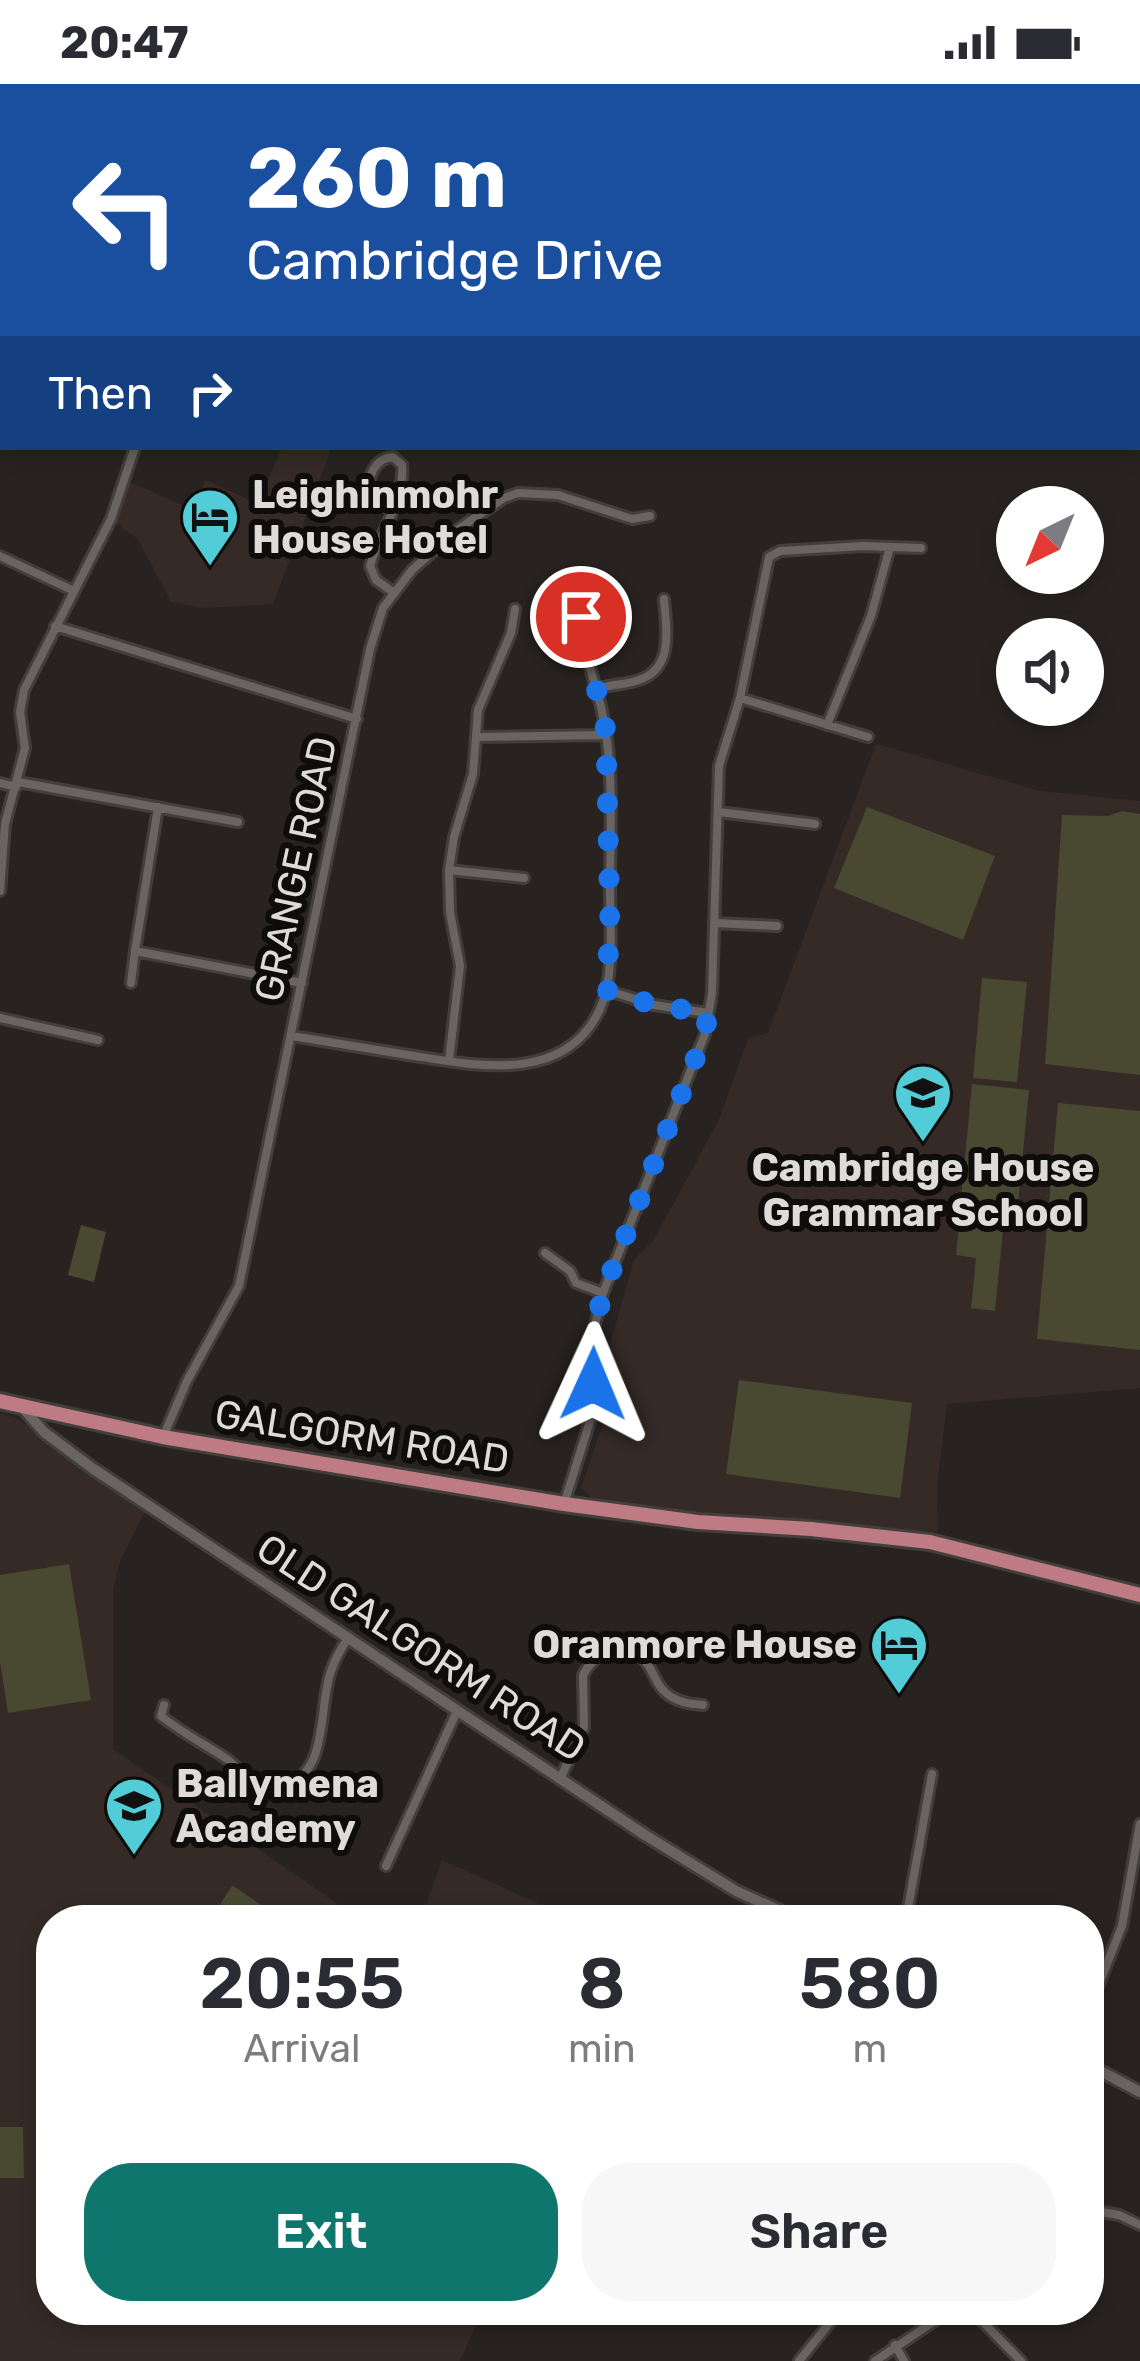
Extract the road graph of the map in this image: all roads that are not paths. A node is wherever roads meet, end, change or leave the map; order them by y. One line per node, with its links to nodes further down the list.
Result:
1 (134, 450): 7 (street)
2 (392, 513): 2 (street); 8 (street)
3 (650, 516): 8 (street, GRANGE ROAD)
4 (890, 547): 5 (street); 14 (street); 16 (street)
5 (920, 548)
6 (0, 556): 7 (street)
7 (74, 591): 12 (street)
8 (393, 592): 15 (street, GRANGE ROAD)
9 (664, 599): 13 (street)
10 (602, 606): 13 (street)
11 (515, 609): 18 (street)
12 (55, 626): 15 (street); 21 (street)
13 (596, 689): 17 (street)
14 (740, 698): 16 (street); 23 (street)
15 (357, 719): 33 (street, GRANGE ROAD)
16 (827, 725): 19 (street)
17 (606, 735): 18 (street); 34 (street)
18 (476, 737): 26 (street)
19 (868, 737)
20 (0, 783): 21 (street)
21 (17, 784): 22 (street); 28 (street)
22 (158, 807): 24 (street); 31 (street)
23 (719, 812): 25 (street); 29 (street)
24 (238, 822)
25 (815, 824)
26 (449, 870): 27 (street); 39 (street)
27 (524, 878)
28 (0, 891)
29 (715, 923): 30 (street); 35 (street)
30 (777, 926)
31 (135, 951): 32 (street); 33 (street)
32 (131, 982)
33 (302, 983): 37 (street, GRANGE ROAD)
34 (606, 990): 35 (street); 39 (street)
35 (708, 1013): 41 (street)
36 (0, 1018): 38 (street)
37 (292, 1036): 39 (street); 44 (street, GRANGE ROAD)
38 (98, 1040)
39 (449, 1061)
40 (545, 1253): 41 (street)
41 (603, 1293): 45 (street)
42 (0, 1401): 43 (main road, GALGORM ROAD)
43 (22, 1407): 44 (main road, GALGORM ROAD); 47 (street, OLD GALGORM ROAD)
44 (163, 1437): 45 (main road, GALGORM ROAD)
45 (564, 1504): 46 (main road, GALGORM ROAD)
46 (1140, 1595)
47 (349, 1637): 48 (street); 50 (street, OLD GALGORM ROAD)
48 (164, 1705)
49 (703, 1705): 52 (street)
50 (457, 1711): 52 (street, OLD GALGORM ROAD); 54 (street)
51 (932, 1774): 56 (street)
52 (561, 1777): 55 (street, OLD GALGORM ROAD)
53 (1140, 1824): 57 (street)
54 (386, 1866)
55 (767, 1905)
56 (909, 1905)
57 (1104, 1971)
58 (1104, 2074): 59 (street)
59 (1140, 2092)
60 (1104, 2212): 61 (street)
61 (1140, 2225)
62 (828, 2325): 66 (street)
63 (927, 2325): 65 (street)
64 (986, 2325): 69 (street)
65 (895, 2345): 67 (street); 68 (street)
66 (799, 2361)
67 (875, 2361)
68 (904, 2361)
69 (1021, 2361)

